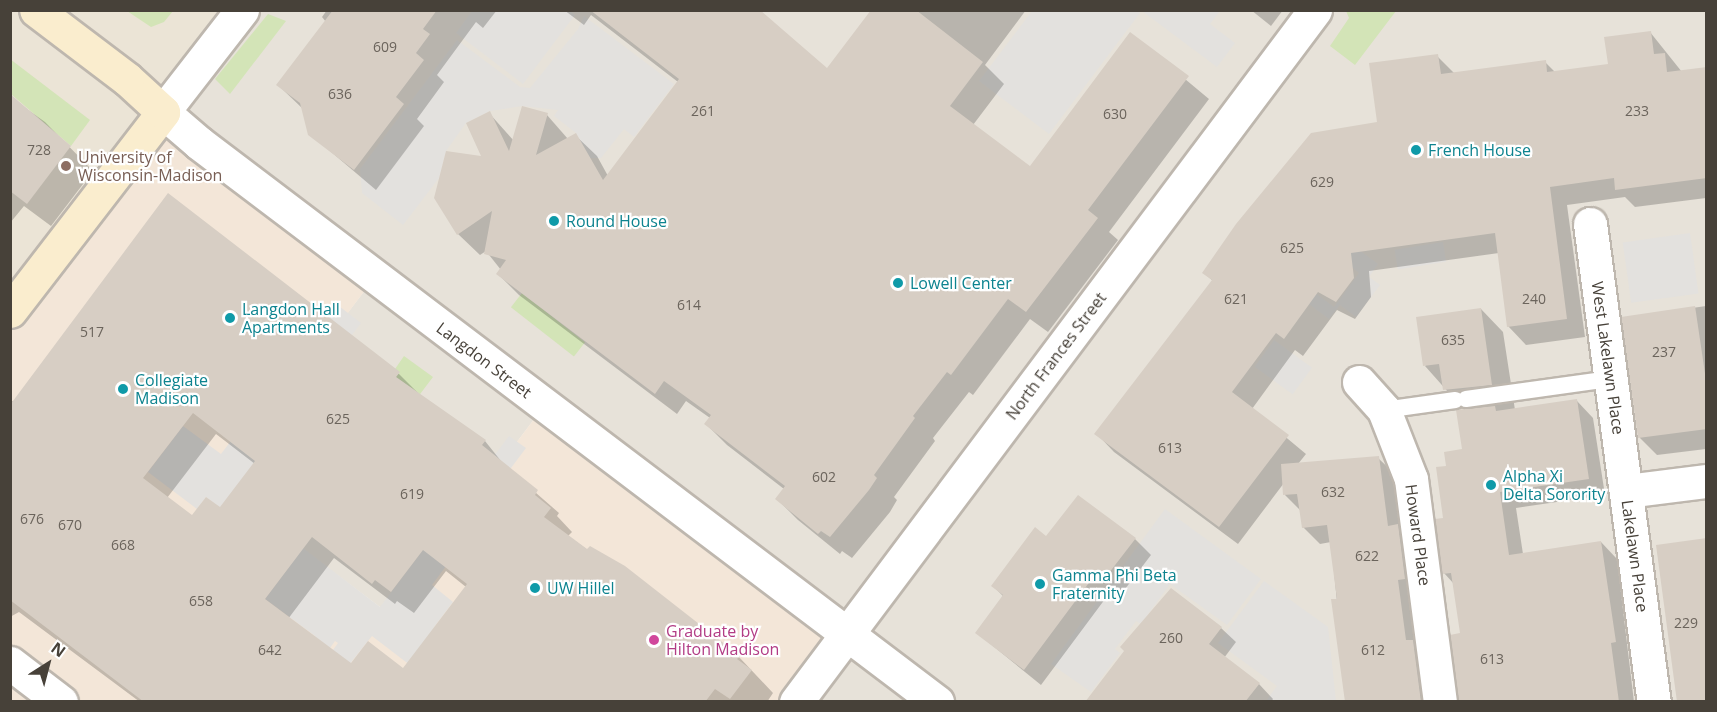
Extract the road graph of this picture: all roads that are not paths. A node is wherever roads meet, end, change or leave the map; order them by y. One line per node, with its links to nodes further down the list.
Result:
1 (36, 10): 4 (street, Langdon Street)
2 (242, 10): 4 (street)
3 (1315, 10): 12 (street, North Frances Street)
4 (163, 111): 6 (street); 12 (street, Langdon Street)
5 (1590, 224): 7 (street, West Lakelawn Place)
6 (10, 311)
7 (1611, 379): 9 (lane); 11 (street, West Lakelawn Place)
8 (1359, 382): 9 (street, Howard Place)
9 (1384, 410): 17 (street, Howard Place)
10 (1707, 481): 11 (street, Lakelawn Place)
11 (1626, 491): 18 (street, Lakelawn Place)
12 (848, 633): 15 (street, North Frances Street); 16 (street, Langdon Street)
13 (10, 663): 14 (street)
14 (61, 702)
15 (796, 702)
16 (937, 702)
17 (1440, 702)
18 (1654, 702)

